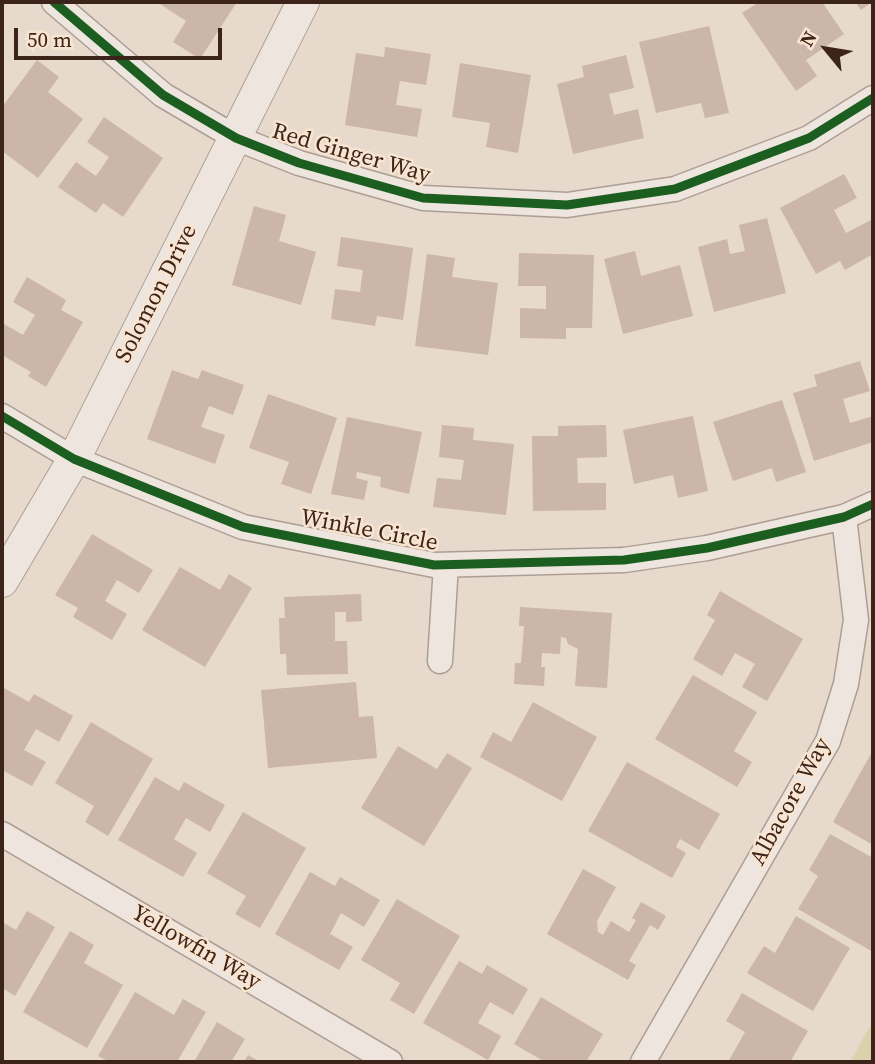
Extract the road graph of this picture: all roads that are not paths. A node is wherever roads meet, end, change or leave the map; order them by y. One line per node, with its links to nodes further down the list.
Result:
1 (54, 2): 4 (street, Red Ginger Way)
2 (303, 2): 4 (street, Solomon Drive)
3 (873, 98): 4 (street, Red Ginger Way)
4 (236, 138): 6 (street, Solomon Drive)
5 (2, 416): 6 (street, Winkle Circle)
6 (74, 460): 9 (street, Winkle Circle); 10 (street, Solomon Drive)
7 (873, 504): 8 (street, Winkle Circle)
8 (844, 517): 9 (street, Winkle Circle); 14 (street, Albacore Way)
9 (446, 565): 11 (street)
10 (2, 581)
11 (440, 661)
12 (2, 834): 13 (street, Yellowfin Way)
13 (390, 1062)
14 (643, 1062)

